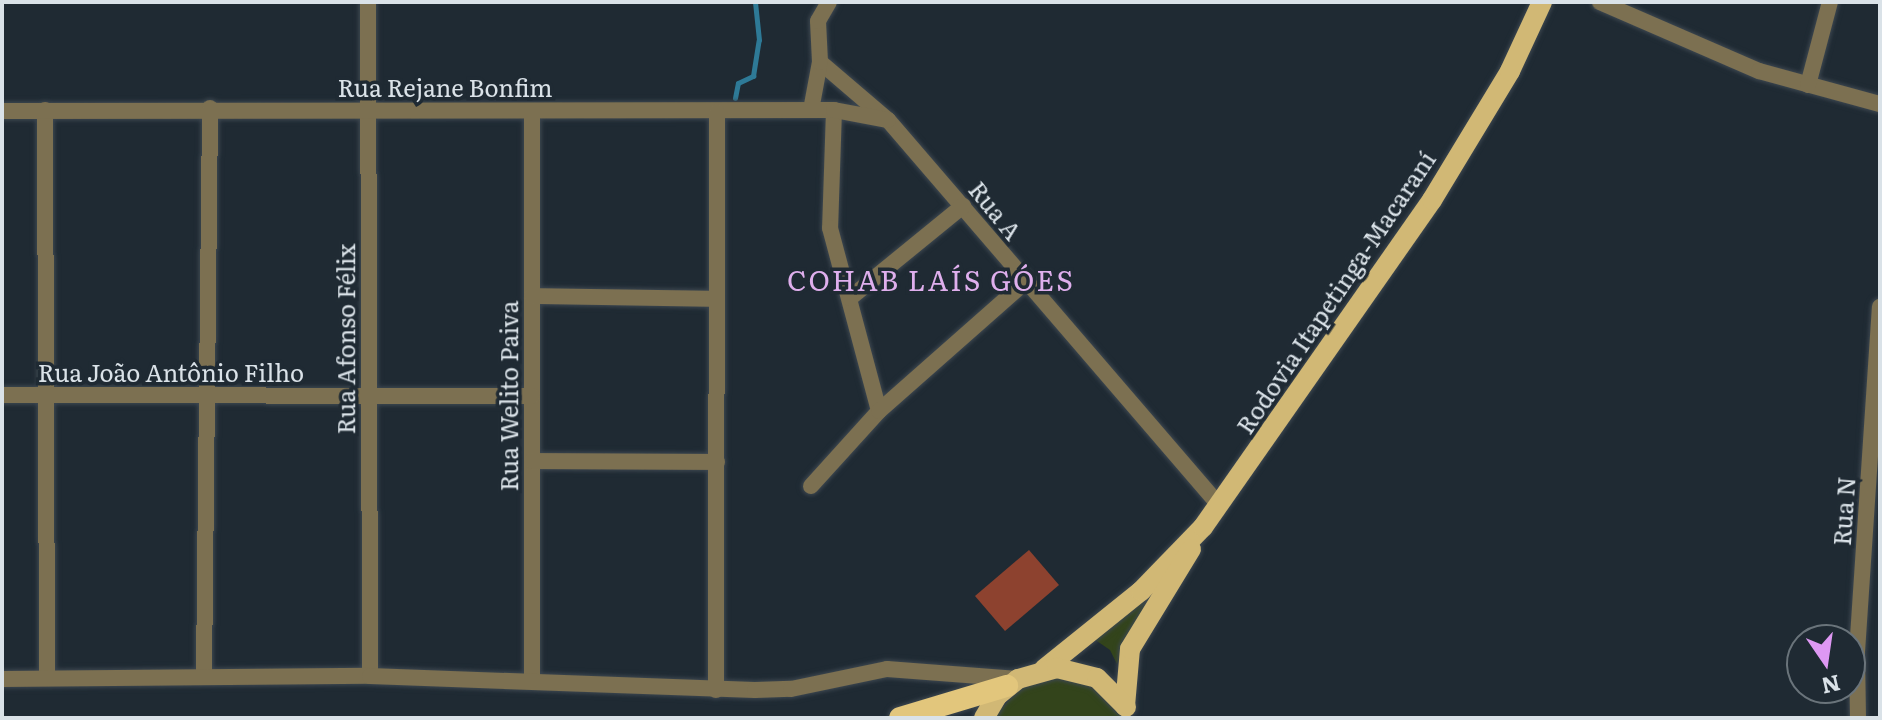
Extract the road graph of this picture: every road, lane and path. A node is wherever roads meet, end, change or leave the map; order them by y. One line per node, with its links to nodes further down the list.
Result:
1 (368, 2): 15 (street, Rua Afonso Félix)
2 (829, 2): 6 (street)
3 (1542, 2): 33 (main road, Rodovia Itapetinga-Macaraní)
4 (1600, 2): 7 (street)
5 (1830, 2): 7 (street)
6 (820, 62): 11 (street); 17 (street, Rua A)
7 (1808, 85): 8 (street)
8 (1880, 104)
9 (210, 108): 10 (street, Rua Rejane Bonfim); 15 (street, Rua Rejane Bonfim); 26 (street)
10 (45, 110): 13 (street, Rua Rejane Bonfim); 25 (street)
11 (811, 110): 12 (street, Rua Rejane Bonfim); 16 (street, Rua Rejane Bonfim)
12 (834, 110): 17 (street, Rua Rejane Bonfim); 21 (street)
13 (2, 111)
14 (532, 111): 15 (street, Rua Rejane Bonfim); 16 (street, Rua Rejane Bonfim); 20 (street, Rua Welito Paiva)
15 (368, 112): 27 (street, Rua Afonso Félix)
16 (717, 112): 22 (street)
17 (888, 120): 18 (street, Rua A)
18 (963, 206): 19 (street, Rua A); 21 (street)
19 (1024, 283): 29 (street); 33 (street, Rua A)
20 (532, 296): 22 (street); 28 (street, Rua Welito Paiva)
21 (850, 298): 29 (street)
22 (717, 299): 31 (street)
23 (1880, 307): 46 (street, Rua N)
24 (2, 395): 25 (street, Rua João Antônio Filho)
25 (46, 395): 26 (street, Rua João Antônio Filho); 37 (street)
26 (207, 396): 27 (street, Rua João Antônio Filho); 36 (street)
27 (369, 396): 28 (street, Rua João Antônio Filho); 38 (street, Rua Afonso Félix)
28 (532, 396): 30 (street, Rua Welito Paiva)
29 (879, 411): 32 (street)
30 (532, 461): 31 (street); 40 (street, Rua Welito Paiva)
31 (717, 462): 42 (street)
32 (811, 486)
33 (1219, 505): 34 (main road, Rodovia Itapetinga-Macaraní)
34 (1203, 527): 35 (main road, Rodovia Itapetinga-Macaraní); 43 (main road)
35 (1044, 669): 41 (main road); 43 (main road)
36 (204, 674): 37 (street); 38 (street)
37 (47, 676): 39 (street)
38 (370, 676): 40 (street)
39 (2, 679)
40 (532, 681): 42 (street)
41 (1012, 682): 42 (street); 44 (highway); 45 (main road)
42 (716, 690)
43 (1128, 712)
44 (900, 718)
45 (984, 718)
46 (1858, 718)

